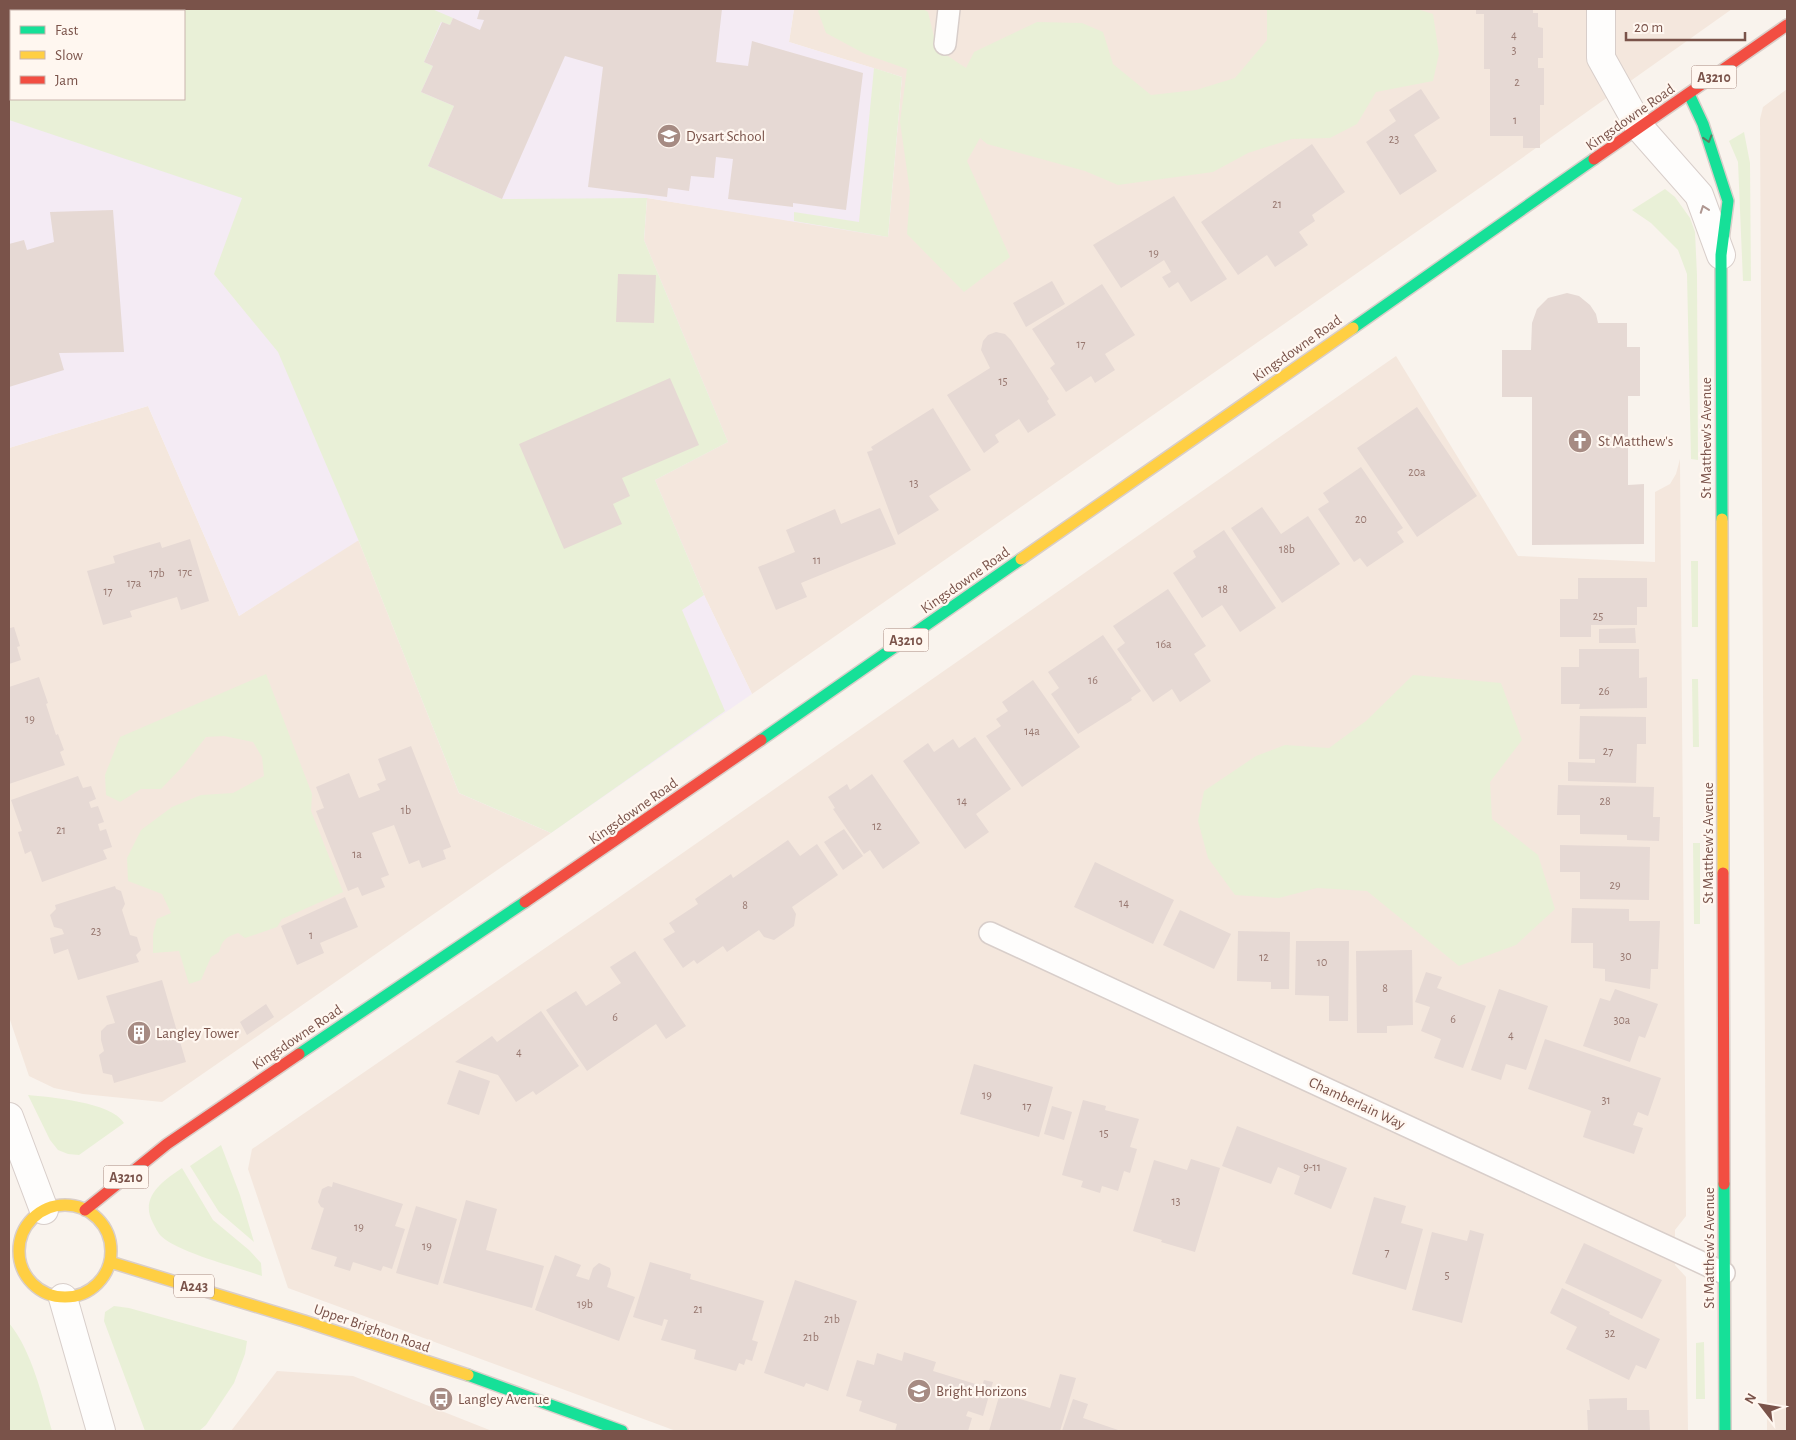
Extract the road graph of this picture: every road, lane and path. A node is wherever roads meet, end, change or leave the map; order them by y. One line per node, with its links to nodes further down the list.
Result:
1 (949, 9): 4 (lane)
2 (1601, 9): 6 (street)
3 (1787, 25): 5 (main road, Kingsdowne Road / A3210)
4 (945, 44)
5 (1689, 94): 6 (main road, Kingsdowne Road / A3210); 7 (main road, St Matthew's Avenue, one-way to 7)
6 (1640, 128): 7 (street, one-way to 6); 11 (main road, Kingsdowne Road / A3210)
7 (1721, 255): 14 (main road, St Matthew's Avenue)
8 (990, 932): 14 (lane, Chamberlain Way)
9 (9, 1117): 10 (street)
10 (44, 1210): 11 (main road); 12 (main road)
11 (86, 1210): 13 (main road)
12 (13, 1257): 15 (main road)
13 (110, 1262): 15 (main road); 17 (main road, Upper Brighton Road / A243)
14 (1724, 1273): 18 (main road, St Matthew's Avenue)
15 (63, 1298): 16 (street)
16 (101, 1431)
17 (622, 1431)
18 (1725, 1431)

